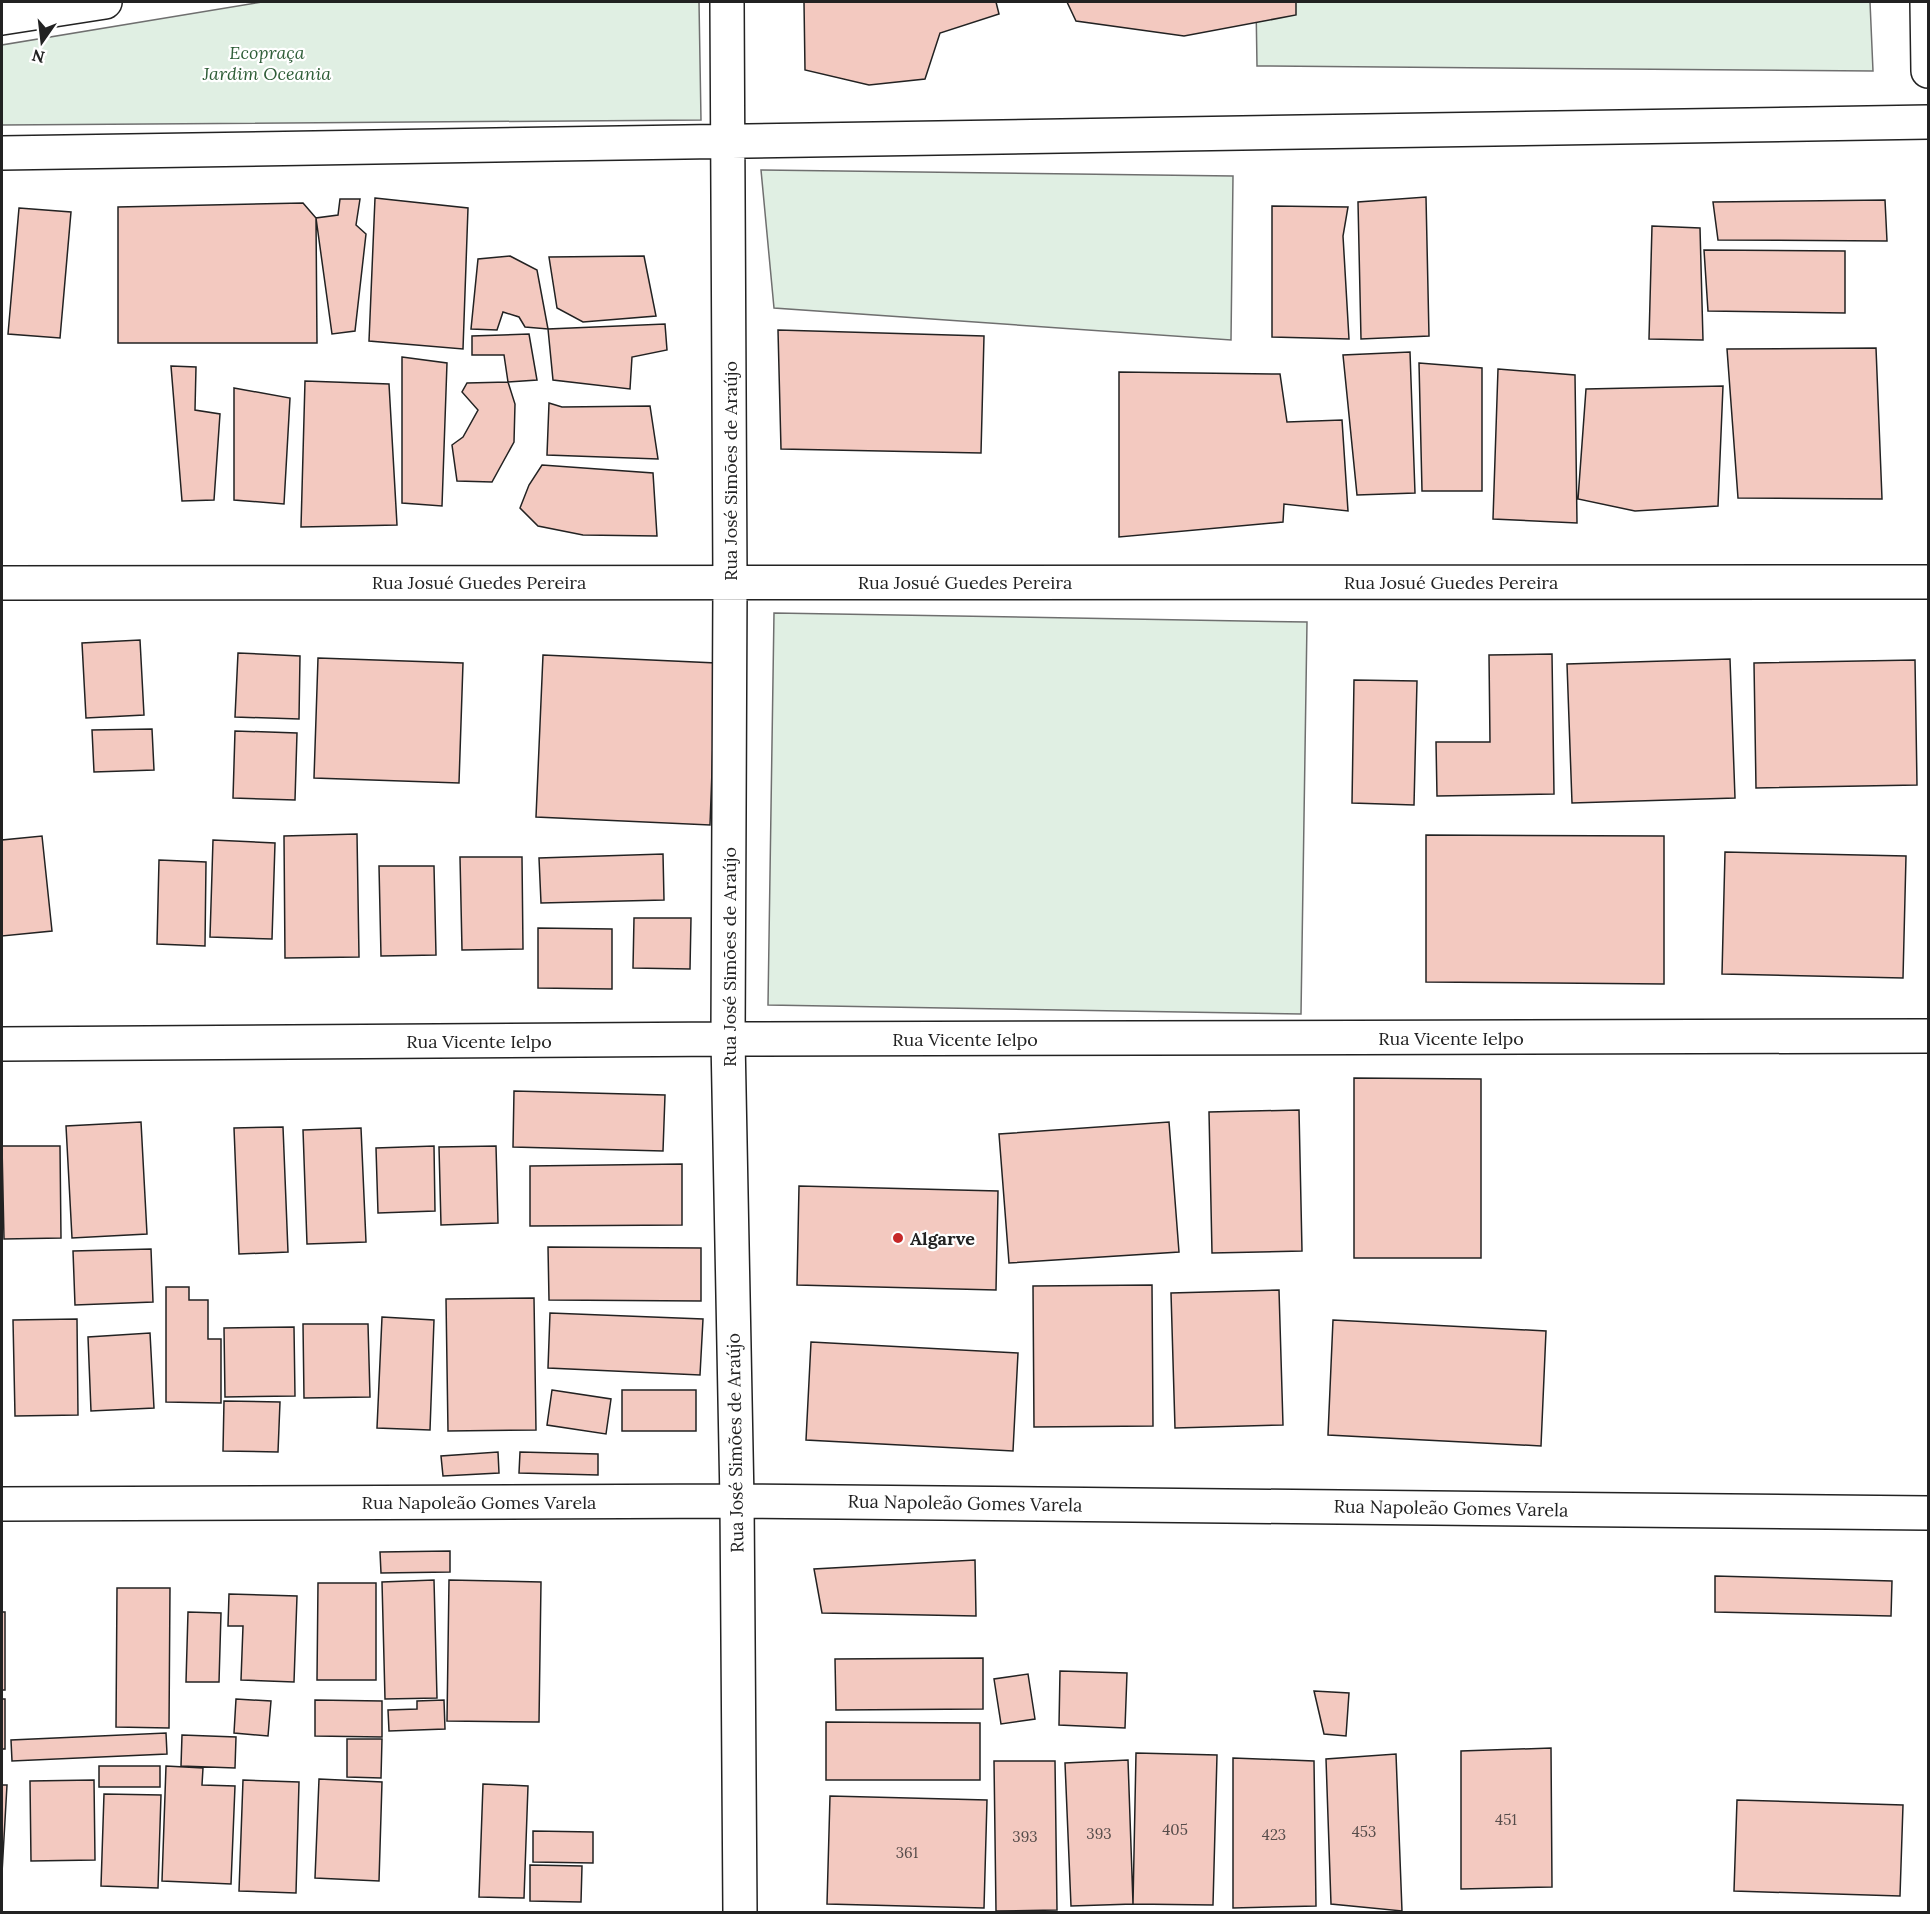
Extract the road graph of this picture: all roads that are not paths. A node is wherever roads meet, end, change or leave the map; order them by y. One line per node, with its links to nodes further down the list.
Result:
1 (97, 2): 4 (street)
2 (728, 2): 7 (street, Rua José Simões de Araújo)
3 (1927, 2): 5 (street)
4 (2, 18)
5 (1929, 71)
6 (1929, 122): 7 (street)
7 (729, 142): 8 (street); 9 (street, Rua José Simões de Araújo)
8 (2, 153)
9 (730, 582): 10 (street, Rua Josué Guedes Pereira); 11 (street, Rua Josué Guedes Pereira); 13 (street, Rua José Simões de Araújo)
10 (1929, 582)
11 (2, 583)
12 (1929, 1036): 13 (street, Rua Vicente Ielpo)
13 (728, 1039): 14 (street, Rua Vicente Ielpo); 15 (street, Rua José Simões de Araújo)
14 (2, 1044)
15 (737, 1501): 16 (street, Rua Napoleão Gomes Varela); 17 (street, Rua Napoleão Gomes Varela); 18 (street, Rua José Simões de Araújo)
16 (2, 1504)
17 (1929, 1513)
18 (740, 1912)

